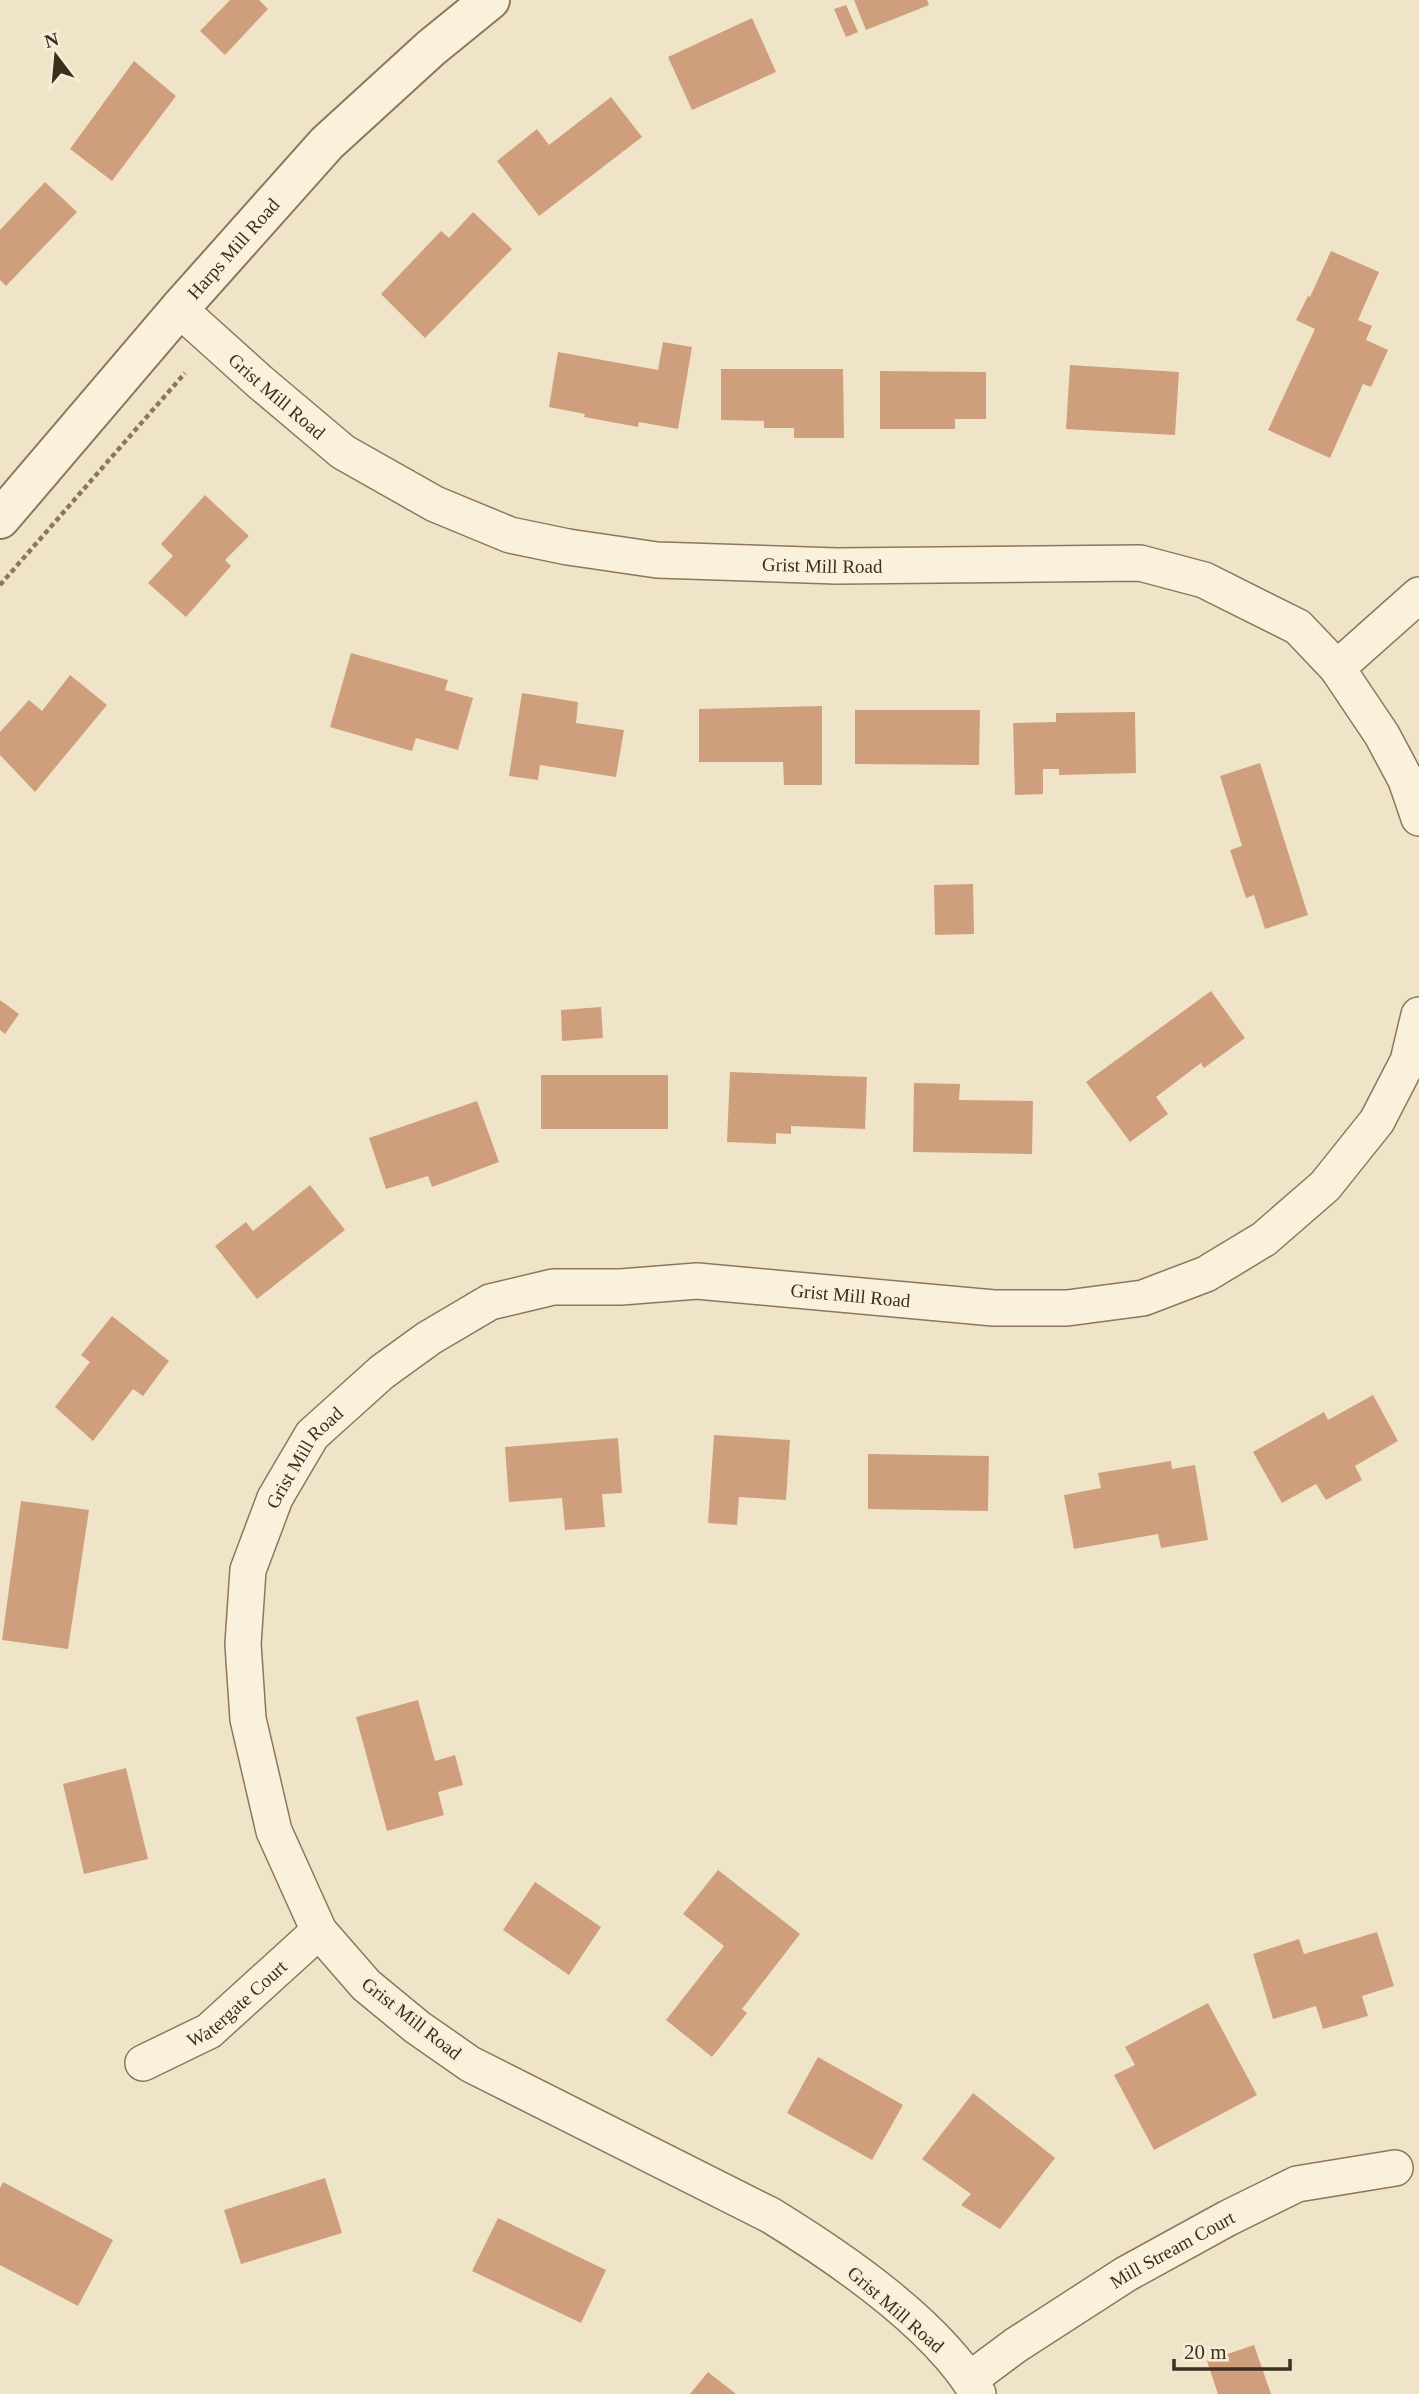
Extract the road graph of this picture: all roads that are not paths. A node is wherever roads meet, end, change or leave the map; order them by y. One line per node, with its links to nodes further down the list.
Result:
1 (490, 0): 2 (street, Harps Mill Road)
2 (179, 309): 3 (street, Harps Mill Road); 5 (street, Grist Mill Road)
3 (0, 519)
4 (1419, 595): 5 (street)
5 (1337, 668): 6 (street, Grist Mill Road)
6 (1419, 818)
7 (1419, 1015): 8 (street, Grist Mill Road)
8 (319, 1931): 9 (street, Watergate Court); 11 (street, Grist Mill Road)
9 (143, 2063)
10 (1395, 2168): 11 (street, Mill Stream Court)
11 (974, 2387)

